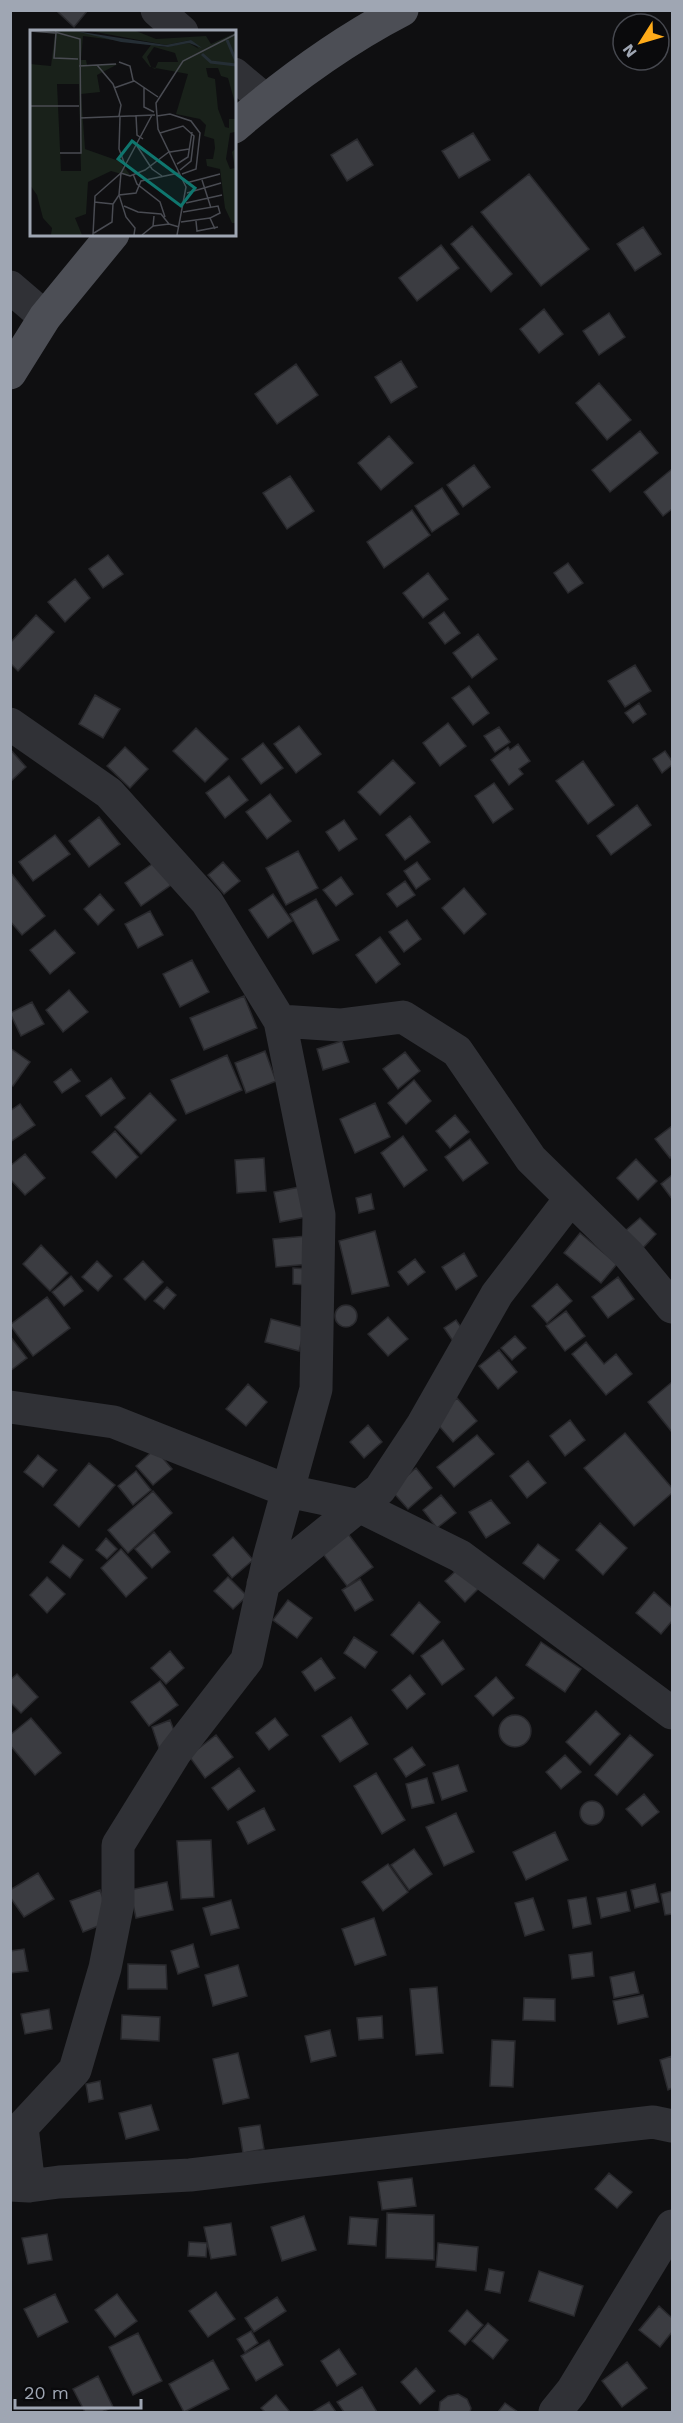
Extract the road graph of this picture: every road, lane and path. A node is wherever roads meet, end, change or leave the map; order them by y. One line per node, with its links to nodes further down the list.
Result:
1 (157, 10): 3 (street)
2 (402, 10): 5 (main road)
3 (180, 30)
4 (236, 76): 5 (street)
5 (265, 100): 6 (main road)
6 (236, 126)
7 (111, 236): 9 (main road)
8 (10, 287): 9 (street)
9 (45, 317): 10 (main road)
10 (10, 373)
11 (10, 724): 12 (street)
12 (280, 1020): 13 (street); 16 (street)
13 (571, 1198): 14 (street); 17 (street)
14 (672, 1307)
15 (10, 1407): 16 (street)
16 (288, 1491): 17 (street); 18 (street)
17 (359, 1506): 18 (street); 19 (street)
18 (263, 1584): 21 (street)
19 (672, 1713)
20 (672, 2126): 21 (street)
21 (20, 2185)
22 (672, 2226): 23 (street)
23 (555, 2412)

